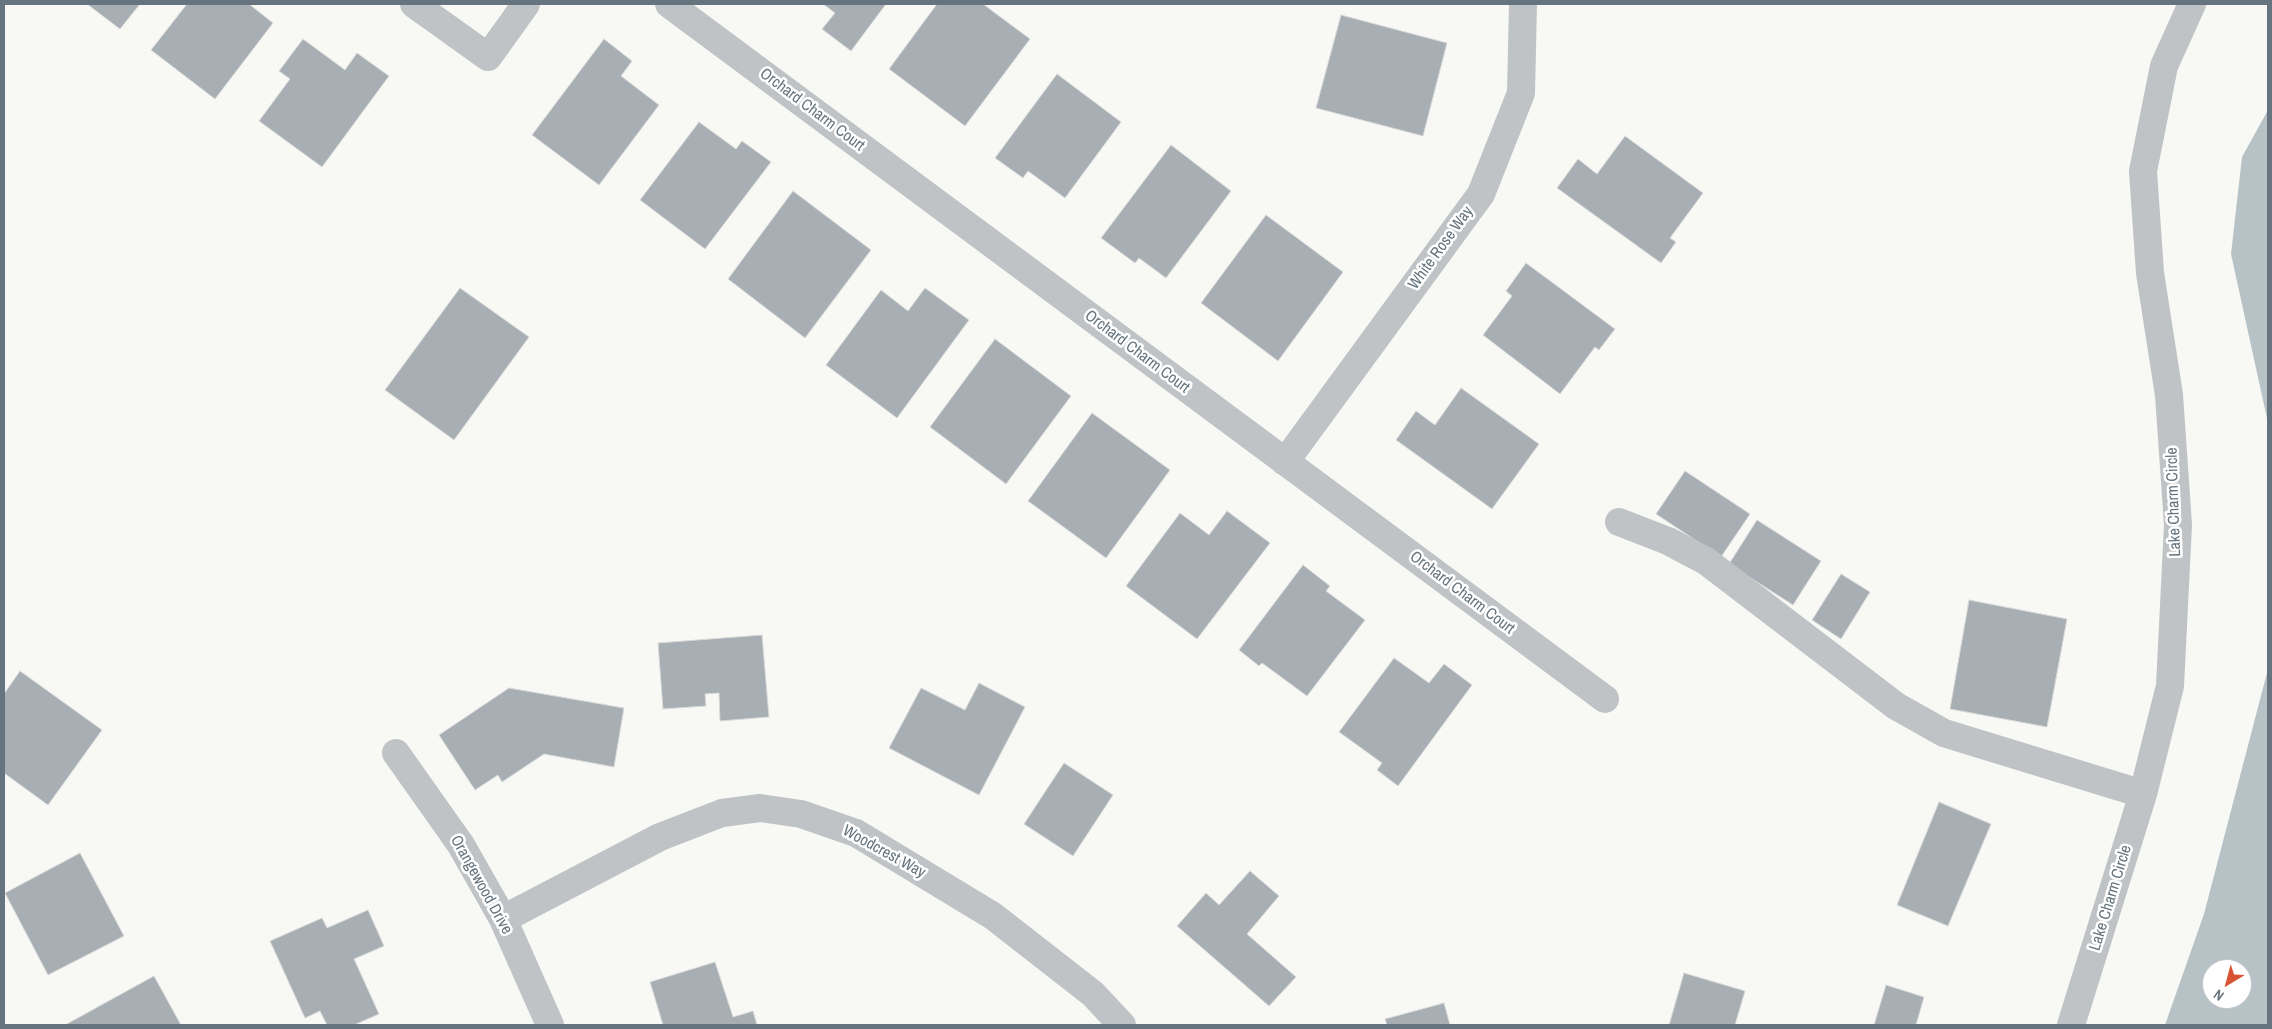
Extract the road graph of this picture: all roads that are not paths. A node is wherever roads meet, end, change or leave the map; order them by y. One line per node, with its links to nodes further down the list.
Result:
1 (414, 4): 2 (street)
2 (526, 4)
3 (670, 4): 6 (street, Orchard Charm Court)
4 (1523, 4): 6 (street, White Rose Way)
5 (2192, 4): 10 (street, Lake Charm Circle)
6 (1285, 462): 8 (street, Orchard Charm Court)
7 (1619, 522): 10 (street)
8 (1605, 699)
9 (396, 753): 11 (street, Orangewood Drive)
10 (2142, 794): 14 (street, Lake Charm Circle)
11 (502, 919): 12 (street, Orangewood Drive); 13 (street, Woodcrest Way)
12 (550, 1025)
13 (1122, 1025)
14 (2070, 1025)

